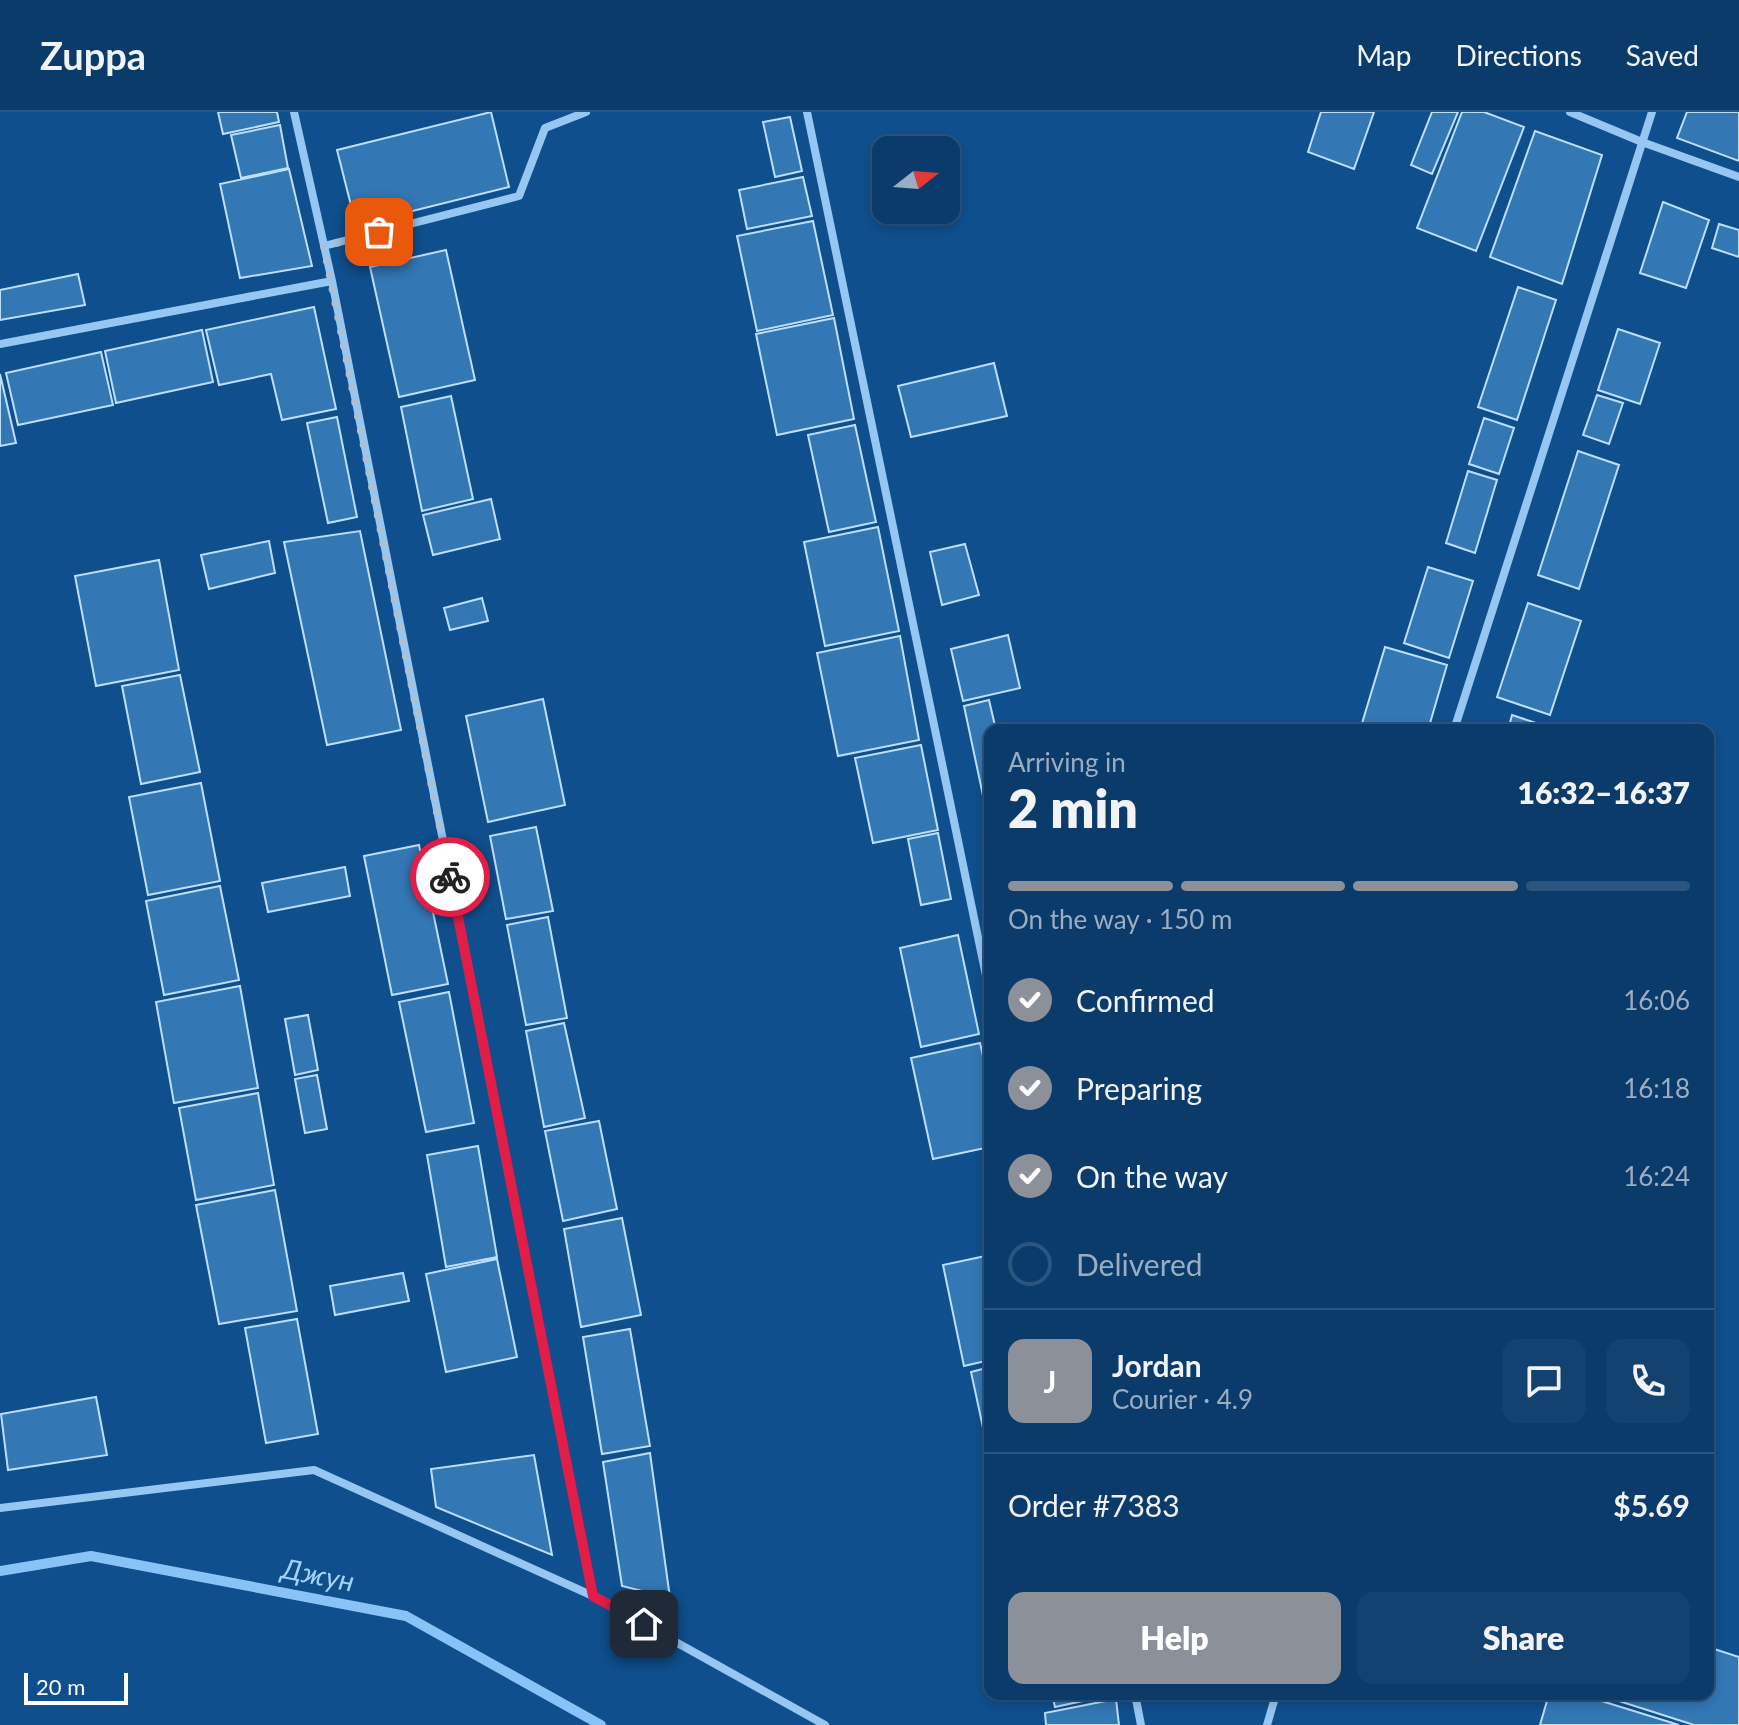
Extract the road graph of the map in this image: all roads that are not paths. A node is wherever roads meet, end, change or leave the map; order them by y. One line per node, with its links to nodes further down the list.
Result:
1 (294, 112): 8 (street)
2 (586, 112): 8 (street)
3 (807, 112): 12 (street)
4 (1570, 112): 6 (street)
5 (1652, 112): 6 (street)
6 (1642, 142): 7 (street); 11 (street)
7 (1739, 177)
8 (324, 246): 9 (street)
9 (332, 281): 10 (street); 14 (street)
10 (0, 344)
11 (1456, 724)
12 (984, 966)
13 (0, 1508): 14 (street)
14 (593, 1596): 17 (street)
15 (1136, 1700): 18 (street)
16 (1274, 1700): 19 (street)
17 (825, 1725)
18 (1141, 1725)
19 (1267, 1725)

